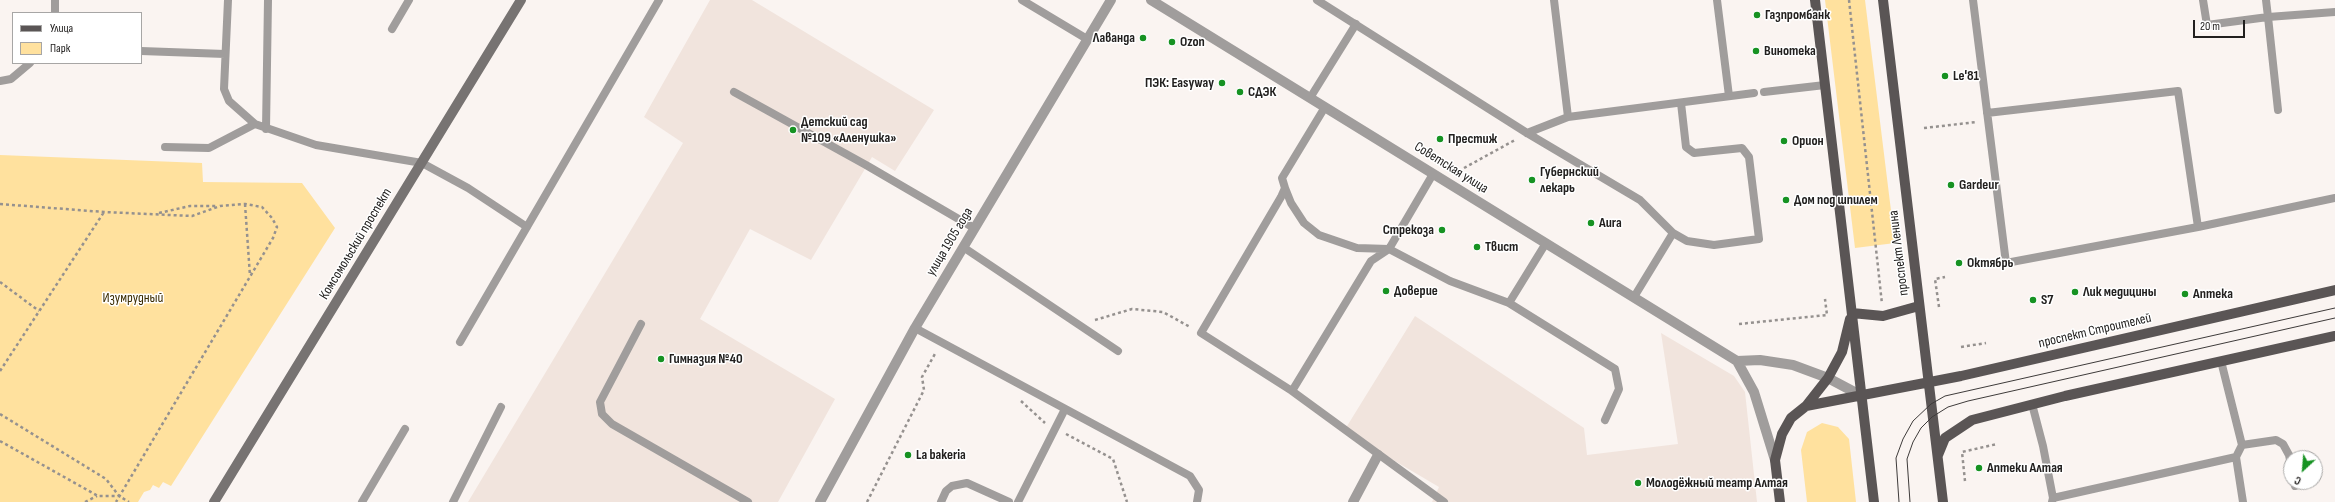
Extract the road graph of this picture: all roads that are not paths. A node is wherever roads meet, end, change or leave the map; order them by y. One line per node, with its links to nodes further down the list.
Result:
1 (55, 0): 18 (lane)
2 (228, 0): 25 (lane)
3 (268, 0): 40 (lane)
4 (409, 0): 22 (lane)
5 (521, 0): 43 (main road, Комсомольский проспект)
6 (659, 0): 47 (lane)
7 (1022, 0): 23 (lane)
8 (1111, 0): 23 (street, улица 1905 года)
9 (1151, 0): 33 (street, Советская улица)
10 (1317, 0): 21 (lane)
11 (1554, 0): 37 (lane)
12 (1717, 0): 32 (lane)
13 (1815, 0): 28 (main road)
14 (1883, 0): 57 (main road, проспект Ленина)
15 (1973, 0): 38 (lane)
16 (2203, 0): 20 (lane)
17 (2266, 0): 20 (lane)
18 (54, 12)
19 (2335, 12): 20 (lane)
20 (2268, 17): 36 (lane)
21 (1356, 24): 33 (lane); 41 (lane)
22 (392, 29)
23 (1087, 39): 49 (street, улица 1905 года)
24 (142, 51): 25 (lane)
25 (225, 54): 39 (lane)
26 (29, 64): 27 (lane)
27 (0, 81)
28 (1825, 85): 30 (lane); 58 (main road)
29 (734, 92): 49 (lane)
30 (1764, 92)
31 (1754, 93): 32 (lane)
32 (1729, 96): 34 (lane)
33 (1310, 98): 35 (street, Советская улица)
34 (1681, 103): 37 (lane); 50 (lane)
35 (1325, 107): 44 (street, Советская улица); 45 (lane)
36 (2278, 110)
37 (1568, 117): 41 (lane)
38 (1987, 117): 48 (lane); 48 (lane)
39 (255, 124): 40 (lane); 42 (lane)
40 (266, 129): 43 (lane)
41 (1527, 133): 50 (lane)
42 (166, 147)
43 (422, 163): 47 (lane); 83 (main road, Комсомольский проспект)
44 (1433, 174): 51 (street, Советская улица); 53 (lane)
45 (1285, 188): 53 (lane); 68 (lane)
46 (2335, 198): 48 (lane)
47 (527, 227): 62 (lane)
48 (2198, 227)
49 (974, 228): 52 (street, улица 1905 года)
50 (1673, 233): 55 (lane)
51 (1546, 244): 55 (street, Советская улица); 56 (lane)
52 (963, 247): 60 (street, улица 1905 года); 63 (lane)
53 (1389, 249): 56 (lane); 68 (lane)
54 (2335, 290): 67 (main road, проспект Строителей)
55 (1634, 297): 64 (street, Советская улица)
56 (1509, 303): 74 (lane)
57 (1919, 306): 58 (main road); 67 (main road, проспект Ленина)
58 (1852, 313): 66 (main road); 69 (main road)
59 (641, 324): 86 (lane)
60 (915, 328): 73 (lane); 87 (street, улица 1905 года)
61 (2335, 336): 65 (main road)
62 (460, 342)
63 (1118, 352)
64 (1737, 361): 66 (street); 81 (street)
65 (2221, 361): 70 (main road); 76 (lane)
66 (1828, 378): 69 (street); 71 (main road)
67 (1928, 381): 69 (main road, проспект Строителей); 79 (main road, проспект Ленина)
68 (1292, 391): 78 (lane)
69 (1862, 396): 71 (main road, проспект Строителей); 95 (main road)
70 (2032, 404): 79 (main road); 82 (lane)
71 (1806, 406): 81 (main road)
72 (501, 407): 85 (lane)
73 (1065, 409): 90 (lane); 91 (lane)
74 (1605, 420)
75 (405, 429): 84 (lane)
76 (2242, 445): 77 (lane); 80 (lane)
77 (2287, 450)
78 (1378, 455): 92 (street); 93 (lane)
79 (1938, 455): 96 (main road, проспект Ленина)
80 (2236, 457): 82 (lane); 97 (lane)
81 (1775, 460): 94 (main road)
82 (2052, 500)
83 (214, 502)
84 (362, 502)
85 (453, 502)
86 (748, 502)
87 (820, 502)
88 (941, 502): 89 (lane)
89 (1009, 502)
90 (1018, 502)
91 (1197, 502)
92 (1352, 502)
93 (1444, 502)
94 (1780, 502)
95 (1874, 502)
96 (1943, 502)
97 (2243, 502)

